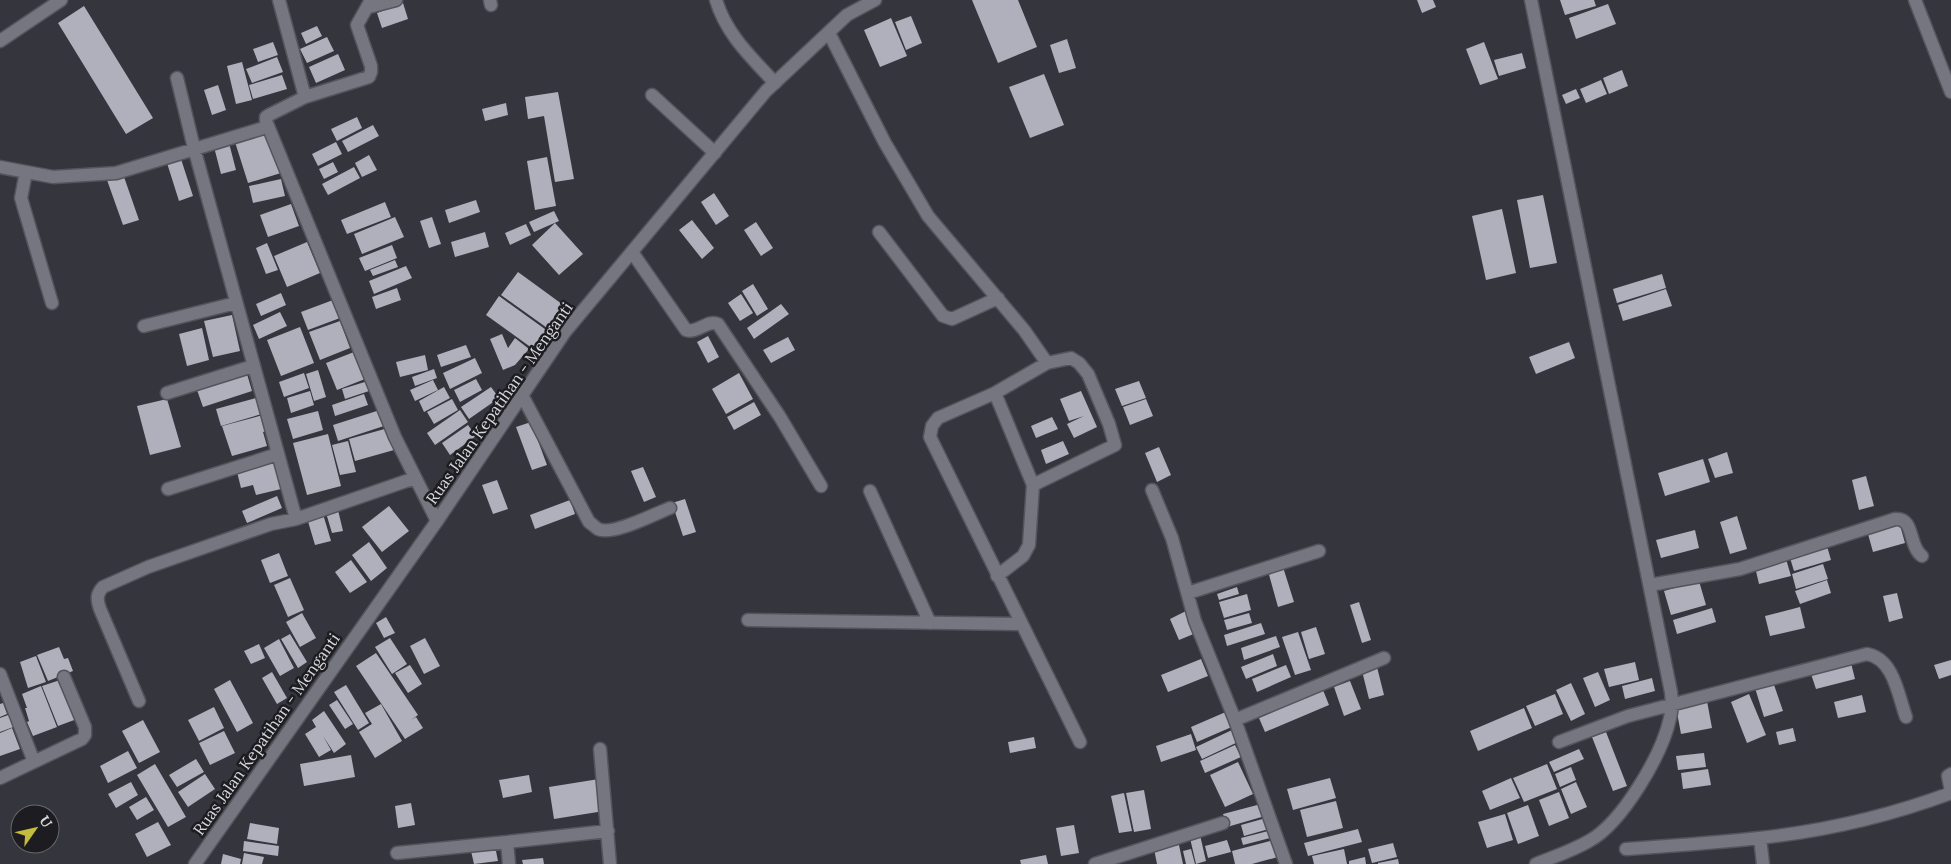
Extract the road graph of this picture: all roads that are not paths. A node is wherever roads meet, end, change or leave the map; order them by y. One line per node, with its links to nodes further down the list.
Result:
1 (61, 0): 10 (street)
2 (279, 0): 15 (street)
3 (396, 0): 8 (street)
4 (716, 0): 12 (street)
5 (875, 0): 9 (street, Ruas Jalan Kepatihan - Menganti)
6 (1531, 0): 45 (street)
7 (1915, 0): 13 (street)
8 (370, 3): 15 (street)
9 (829, 33): 12 (street, Ruas Jalan Kepatihan - Menganti); 23 (street)
10 (0, 41)
11 (177, 78): 17 (street)
12 (775, 83): 18 (street, Ruas Jalan Kepatihan - Menganti)
13 (1951, 92)
14 (652, 95): 18 (street)
15 (305, 97): 16 (street)
16 (267, 126): 17 (street); 33 (street)
17 (194, 148): 20 (street); 25 (street)
18 (715, 153): 22 (street, Ruas Jalan Kepatihan - Menganti)
19 (0, 167): 20 (street)
20 (26, 172): 24 (street)
21 (879, 232): 23 (street)
22 (632, 252): 31 (street, Ruas Jalan Kepatihan - Menganti); 35 (street)
23 (998, 298): 27 (street)
24 (52, 302)
25 (236, 303): 26 (street); 28 (street)
26 (144, 326)
27 (1047, 362): 29 (street); 34 (street)
28 (253, 366): 30 (street); 32 (street)
29 (995, 392): 34 (street); 44 (street)
30 (167, 393)
31 (522, 396): 39 (street); 41 (street, Ruas Jalan Kepatihan - Menganti)
32 (278, 454): 36 (street); 40 (street)
33 (415, 478): 40 (street); 41 (street)
34 (1032, 485): 44 (street)
35 (821, 486)
36 (168, 489)
37 (1152, 490): 46 (street)
38 (870, 491): 48 (street)
39 (670, 508)
40 (296, 519): 53 (street)
41 (437, 521): 71 (street, Ruas Jalan Kepatihan - Menganti)
42 (1319, 551): 46 (street)
43 (1922, 556): 45 (street)
44 (997, 576): 49 (street)
45 (1650, 586): 54 (street)
46 (1188, 594): 56 (street)
47 (748, 620): 48 (street)
48 (930, 623): 49 (street)
49 (1021, 624): 57 (street)
50 (1384, 658): 56 (street)
51 (0, 674): 60 (street)
52 (64, 677): 60 (street)
53 (139, 701)
54 (1672, 704): 55 (street); 58 (street); 76 (street)
55 (1906, 718)
56 (1235, 720): 75 (street)
57 (1080, 742)
58 (1559, 742)
59 (600, 749): 65 (street)
60 (34, 762): 62 (street)
61 (1951, 774): 63 (street)
62 (0, 778)
63 (1951, 792): 66 (street)
64 (1223, 823): 70 (street)
65 (608, 830): 67 (street); 73 (street)
66 (1760, 838): 68 (street); 77 (street)
67 (507, 842): 69 (street); 72 (street)
68 (1626, 849)
69 (397, 853)
70 (1134, 858): 74 (street)
71 (195, 864)
72 (509, 864)
73 (610, 864)
74 (1095, 864)
75 (1286, 864)
76 (1536, 864)
77 (1763, 864)

